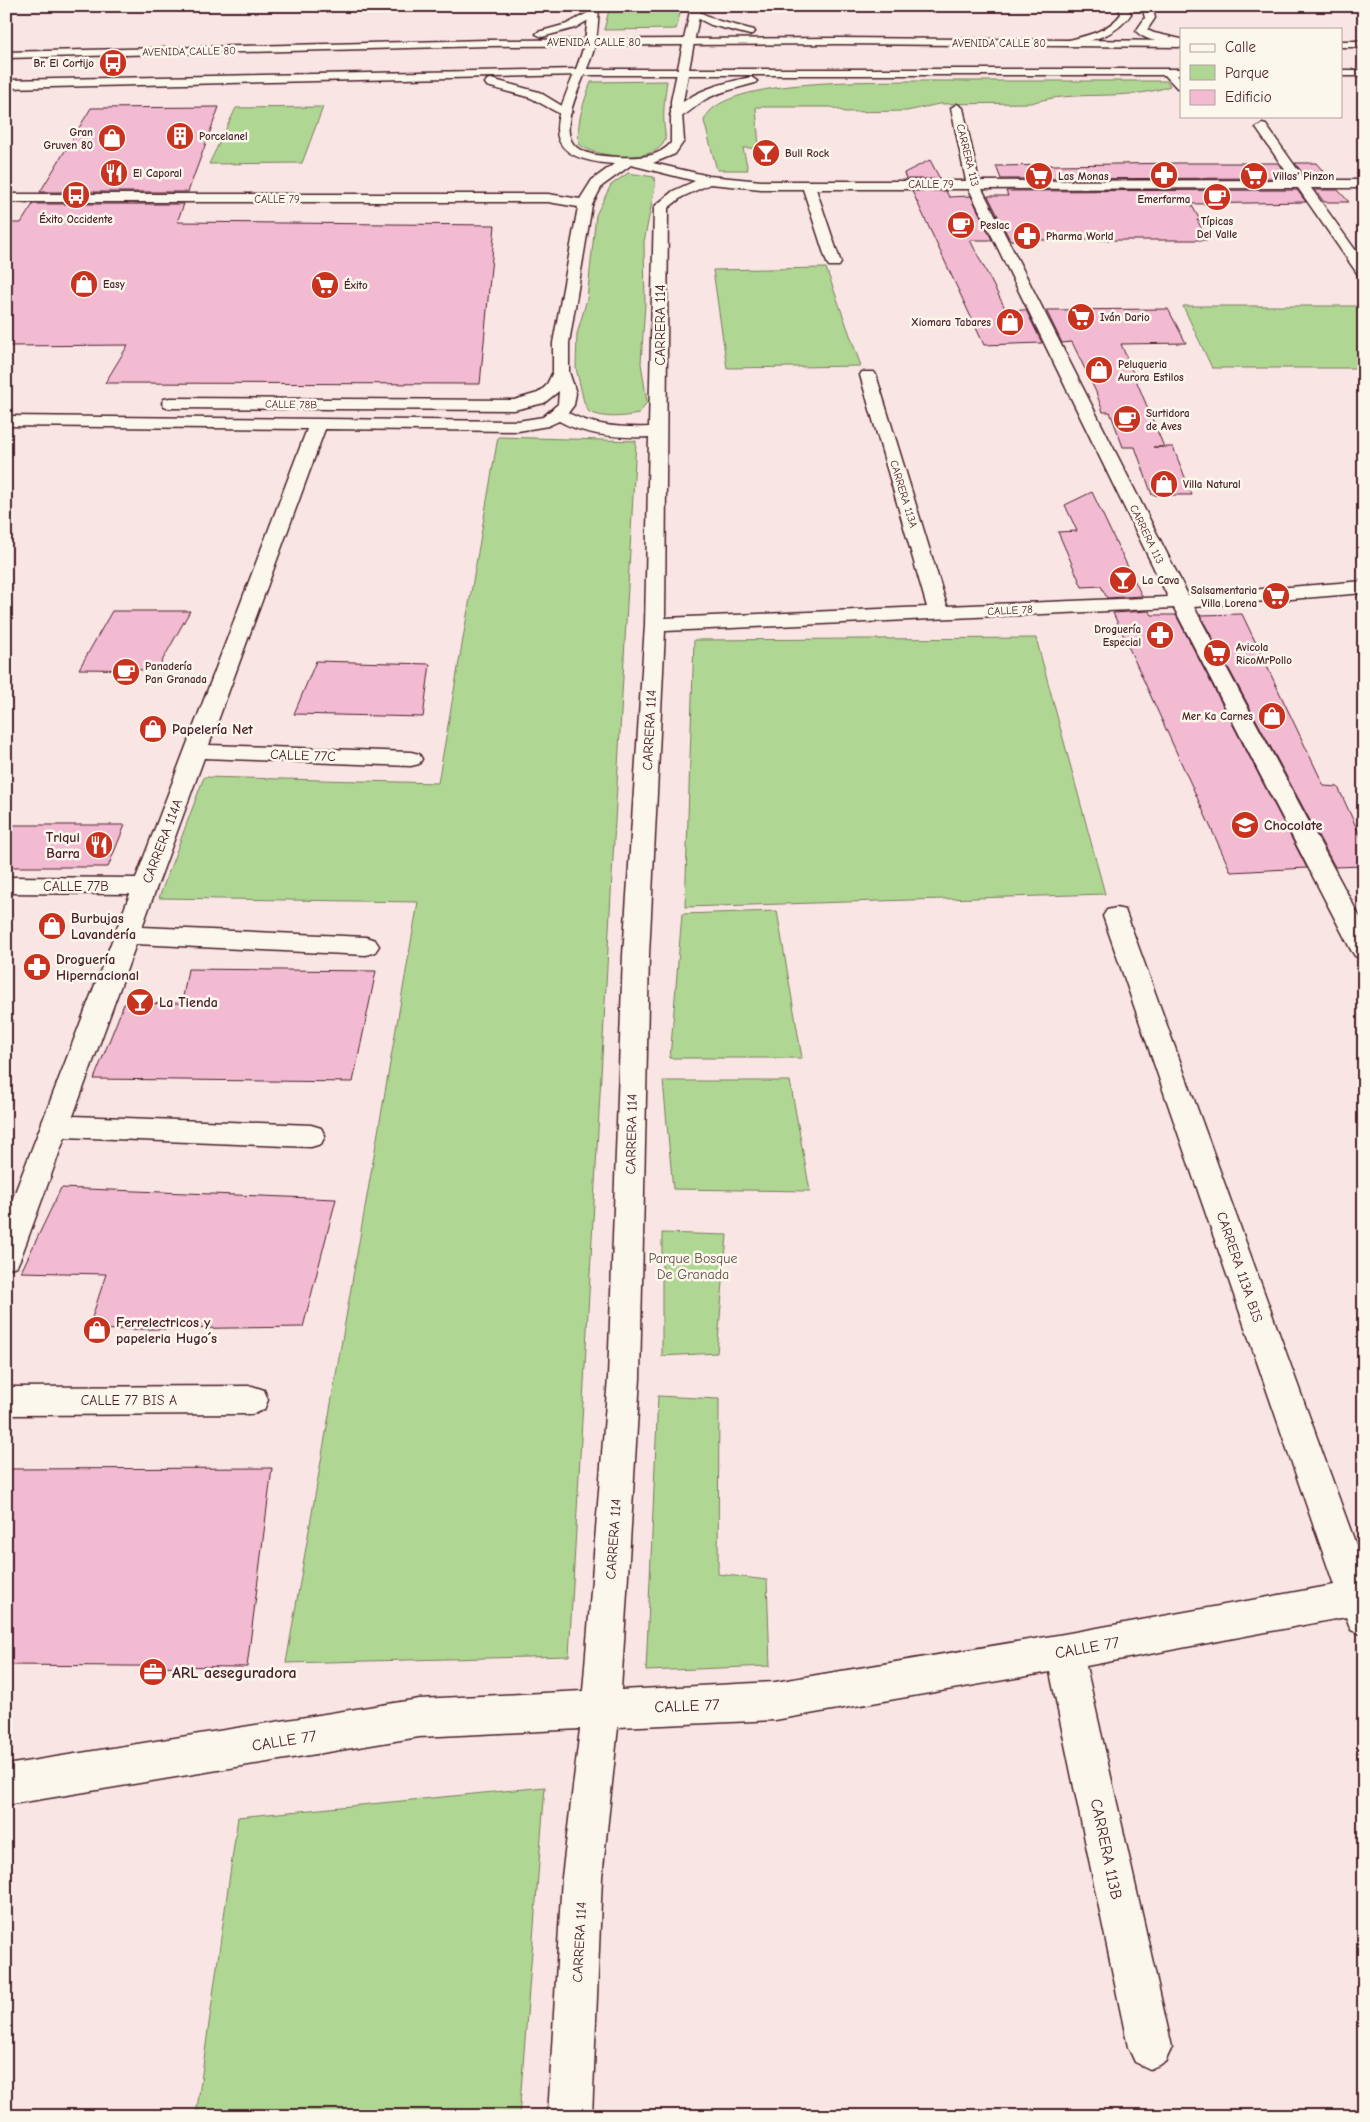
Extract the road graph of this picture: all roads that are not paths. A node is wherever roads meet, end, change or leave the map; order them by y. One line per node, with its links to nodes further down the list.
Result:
1 (1123, 6): 7 (main road)
2 (1147, 6): 9 (main road)
3 (594, 10): 6 (main road); 17 (main road)
4 (695, 10): 5 (main road); 16 (main road)
5 (839, 41): 7 (main road, AVENIDA CALLE 80); 16 (main road, AVENIDA CALLE 80)
6 (487, 43): 15 (main road, AVENIDA CALLE 80); 17 (main road, AVENIDA CALLE 80)
7 (1069, 43): 8 (main road, AVENIDA CALLE 80)
8 (1180, 43)
9 (1180, 43)
10 (1342, 44): 11 (main road)
11 (1364, 44)
12 (1180, 53): 16 (main road, AVENIDA CALLE 80)
13 (1342, 53): 14 (main road)
14 (1364, 53)
15 (6, 56)
16 (686, 57): 17 (main road, AVENIDA CALLE 80); 17 (main road, AVENIDA CALLE 80); 18 (main road, AVENIDA CALLE 80); 22 (main road, AVENIDA CALLE 80); 33 (main road)
17 (585, 58): 21 (main road, AVENIDA CALLE 80); 27 (main road, AVENIDA CALLE 80); 28 (main road, AVENIDA CALLE 80); 32 (main road)
18 (1180, 63)
19 (1342, 63): 20 (main road)
20 (1364, 64)
21 (6, 65)
22 (830, 72): 23 (main road, AVENIDA CALLE 80); 33 (main road)
23 (1168, 72): 24 (main road, AVENIDA CALLE 80); 30 (main road)
24 (1180, 72)
25 (1346, 73): 26 (main road)
26 (1364, 74)
27 (6, 75)
28 (397, 76): 29 (main road, AVENIDA CALLE 80); 32 (main road)
29 (6, 84)
30 (1180, 84)
31 (957, 108): 39 (main road, CARRERA 113)
32 (566, 112): 36 (main road)
33 (676, 115): 35 (main road)
34 (1262, 128): 40 (main road)
35 (678, 141): 37 (main road); 38 (main road)
36 (579, 154): 37 (main road); 44 (main road)
37 (629, 161): 38 (main road, CALLE 79); 45 (main road)
38 (709, 180): 42 (main road, CALLE 79); 54 (main road, CARRERA 114)
39 (973, 184): 40 (main road, CALLE 79); 42 (main road, CALLE 79); 56 (main road, CARRERA 113)
40 (1302, 184): 41 (main road, CALLE 79); 47 (main road)
41 (1364, 184)
42 (808, 185): 46 (main road)
43 (6, 198): 44 (main road, CALLE 79)
44 (548, 198): 45 (main road)
45 (585, 205): 48 (main road)
46 (834, 263)
47 (1364, 273)
48 (561, 372): 50 (main road, CALLE 78B); 51 (main road)
49 (868, 375): 57 (main road, CARRERA 113A)
50 (149, 403)
51 (558, 414): 53 (main road, CALLE 78B); 54 (main road)
52 (6, 421): 53 (main road, CALLE 78B)
53 (318, 424): 59 (main road, CARRERA 114A)
54 (659, 432): 58 (main road, CARRERA 114)
55 (1364, 587): 56 (main road, CALLE 78)
56 (1181, 602): 57 (main road, CALLE 78); 66 (main road, CARRERA 113)
57 (939, 613): 58 (main road, CALLE 78)
58 (655, 625): 74 (main road, CARRERA 114)
59 (196, 751): 60 (main road, CALLE 77C); 62 (main road, CARRERA 114A)
60 (411, 759)
61 (6, 885): 62 (main road, CALLE 77B)
62 (145, 886): 64 (main road, CARRERA 114A)
63 (1116, 916): 72 (main road, CARRERA 113A BIS)
64 (127, 935): 65 (main road); 67 (main road, CARRERA 114A)
65 (366, 946)
66 (1364, 950)
67 (55, 1126): 68 (main road); 69 (main road, CARRERA 114A)
68 (311, 1136)
69 (6, 1257)
70 (252, 1400): 71 (main road, CALLE 77 BIS A)
71 (6, 1401)
72 (1361, 1605): 73 (main road, CALLE 77)
73 (1064, 1652): 74 (main road, CALLE 77); 76 (main road, CARRERA 113B)
74 (601, 1709): 75 (main road, CALLE 77); 77 (main road, CARRERA 114)
75 (6, 1785)
76 (1150, 2047)
77 (570, 2116)

